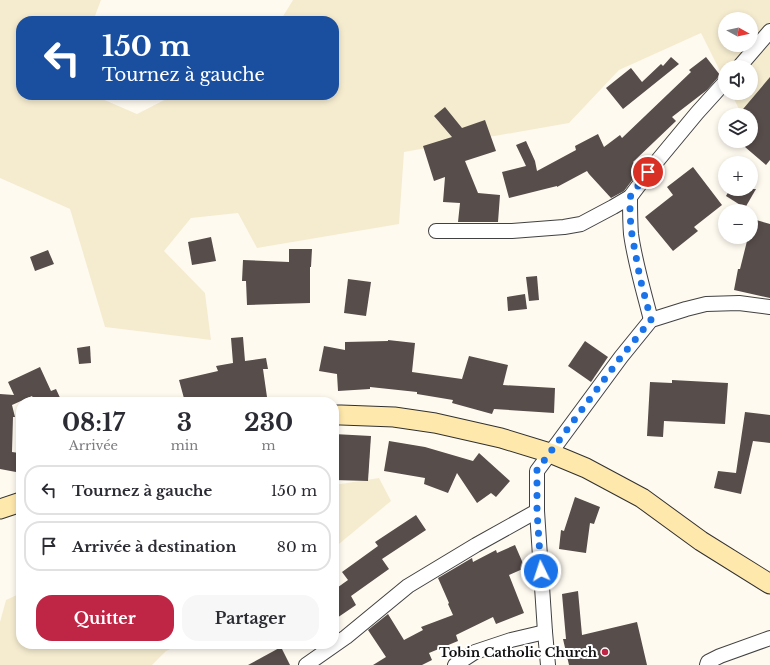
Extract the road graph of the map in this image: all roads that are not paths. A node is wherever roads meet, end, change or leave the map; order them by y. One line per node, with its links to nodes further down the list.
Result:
1 (770, 31): 2 (street)
2 (745, 60)
3 (718, 90): 4 (street)
4 (630, 197): 5 (street); 7 (street)
5 (436, 231)
6 (770, 307): 7 (street)
7 (651, 320): 9 (street)
8 (339, 415): 9 (main road)
9 (550, 453): 12 (street); 13 (main road)
10 (16, 504): 11 (main road)
11 (0, 509)
12 (537, 511): 14 (street); 16 (street)
13 (770, 584)
14 (545, 632): 19 (street); 20 (street)
15 (770, 638): 21 (street)
16 (339, 642)
17 (329, 649): 18 (street)
18 (306, 665)
19 (455, 665)
20 (548, 665)
21 (707, 665)

